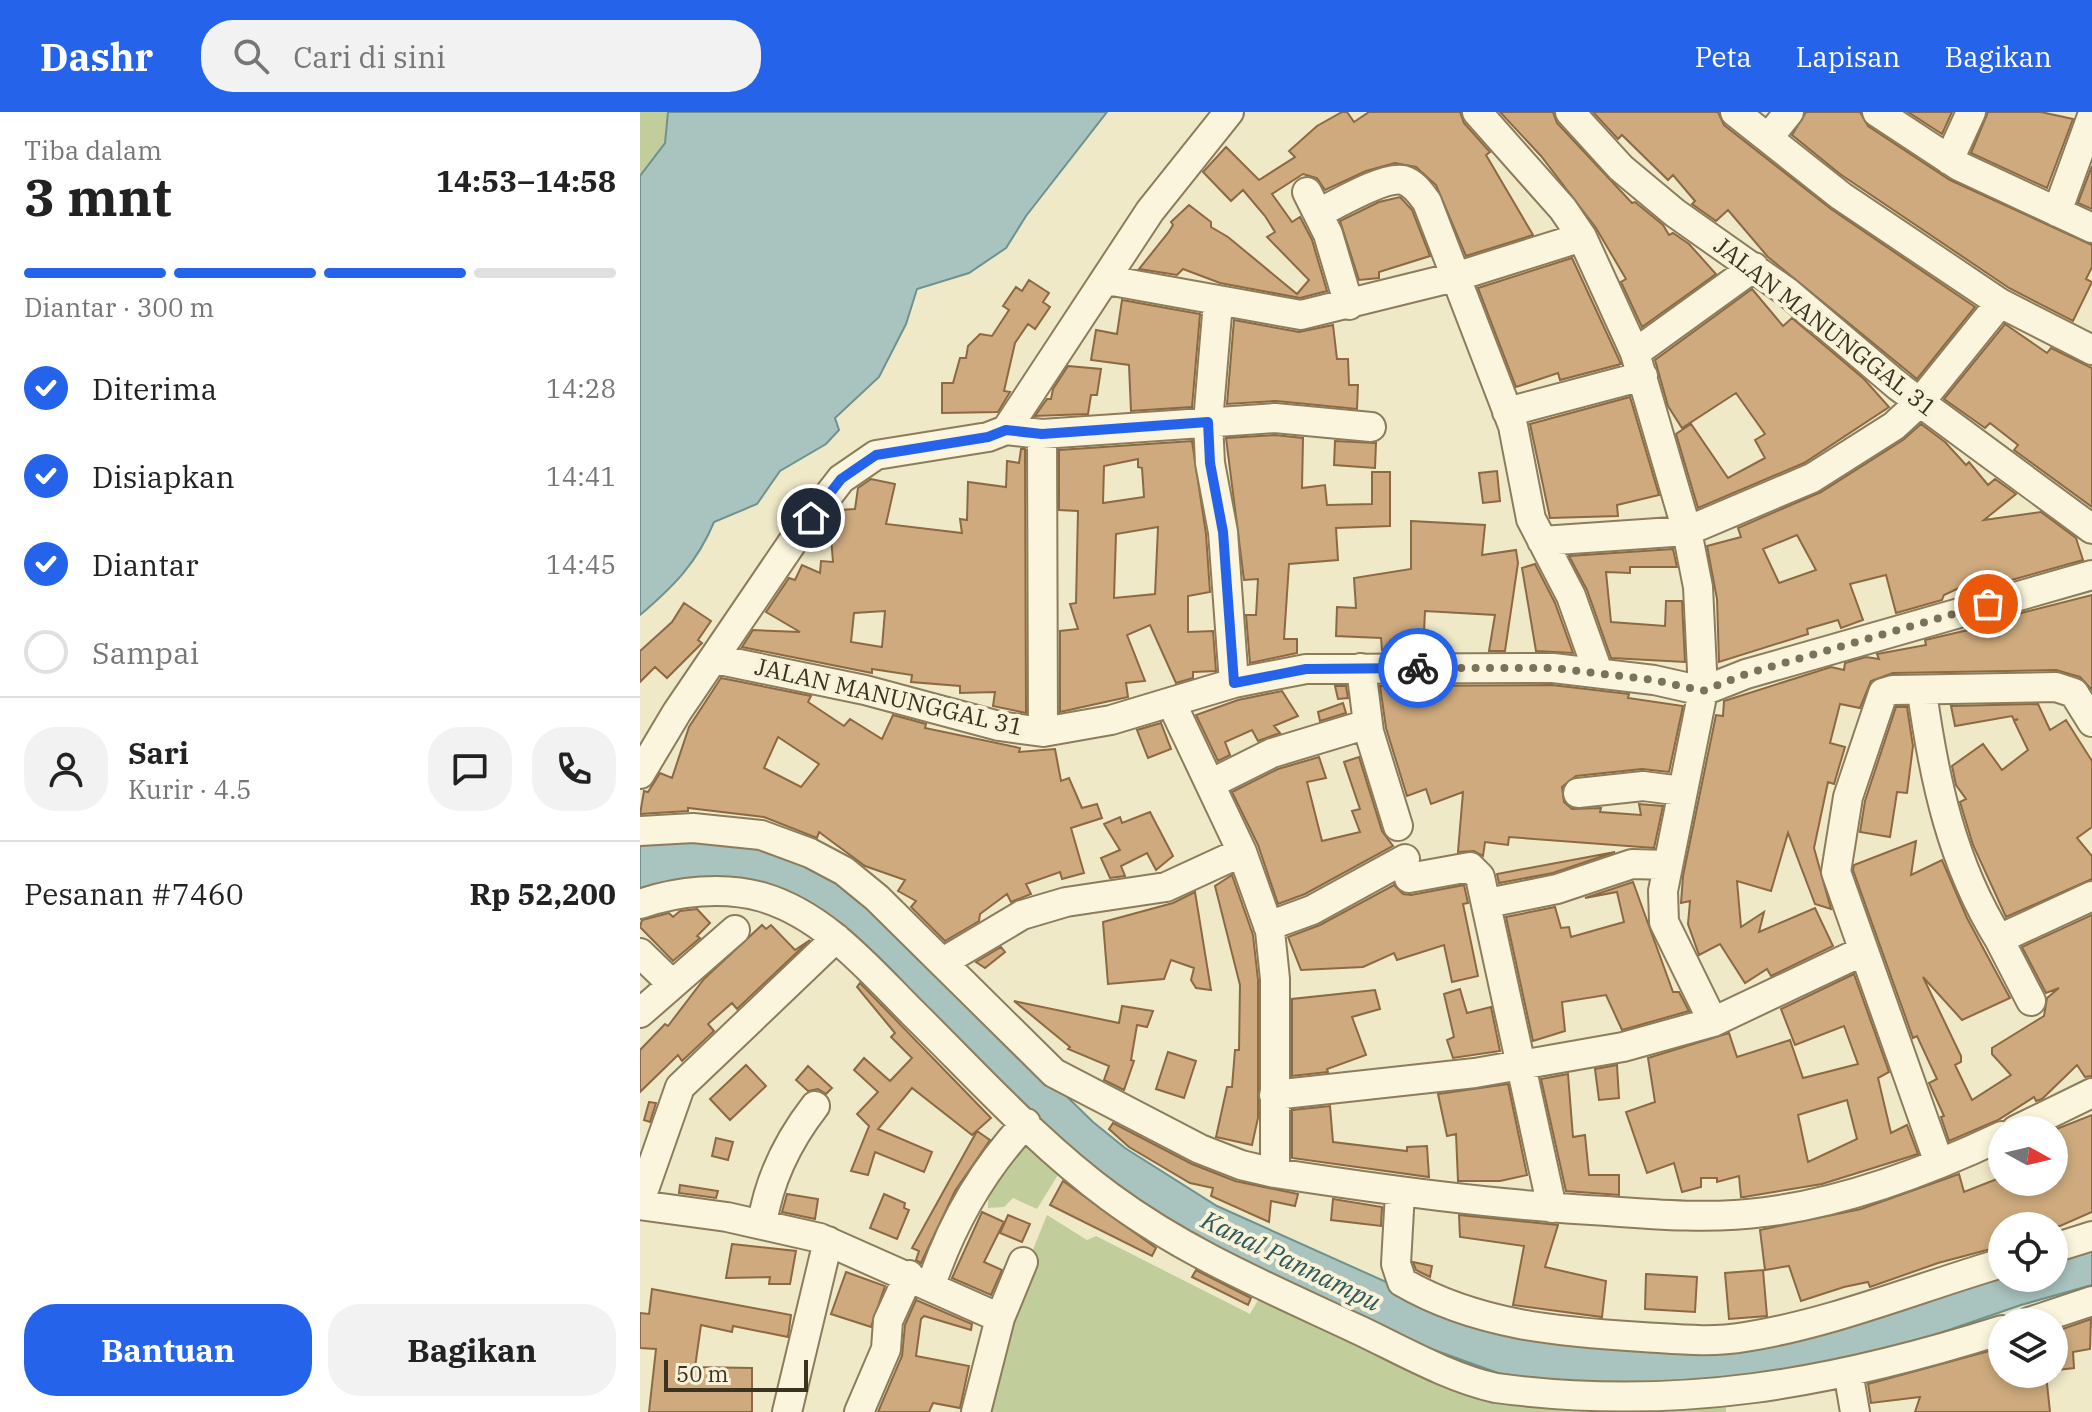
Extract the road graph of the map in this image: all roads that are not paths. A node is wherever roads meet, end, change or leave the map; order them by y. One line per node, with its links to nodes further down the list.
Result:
1 (1229, 112): 16 (street)
2 (1477, 112): 13 (street)
3 (1570, 112): 14 (street, JALAN MANUNGGAL 31)
4 (1735, 112): 9 (street)
5 (1789, 112): 9 (street)
6 (1877, 112): 10 (street)
7 (1971, 112): 10 (street)
8 (2092, 116): 11 (street)
9 (1769, 137): 18 (street)
10 (1949, 160): 11 (street)
11 (2057, 212): 12 (street)
12 (2092, 228)
13 (1582, 237): 15 (street); 21 (street)
14 (1754, 267): 21 (street); 22 (street, JALAN MANUNGGAL 31)
15 (1455, 277): 19 (street); 19 (street); 23 (street)
16 (1107, 280): 17 (street); 26 (street)
17 (1218, 302): 19 (street); 24 (street)
18 (2000, 303): 20 (street); 22 (street)
19 (1349, 305)
20 (2092, 350)
21 (1639, 365): 23 (street); 29 (street)
22 (1920, 402): 28 (street, JALAN MANUNGGAL 31); 29 (street)
23 (1507, 412): 30 (street)
24 (1208, 422): 25 (street); 27 (street); 35 (street)
25 (1371, 427)
26 (1006, 430): 27 (street); 32 (street)
27 (1042, 434): 41 (street)
28 (2092, 529)
29 (1687, 531): 30 (street); 36 (street)
30 (1542, 541): 34 (street)
31 (2092, 575): 36 (street)
32 (715, 659): 41 (street, JALAN MANUNGGAL 31); 42 (street)
33 (1361, 668): 34 (street, JALAN MANUNGGAL 31); 35 (street, JALAN MANUNGGAL 31); 40 (street)
34 (1598, 672): 36 (street, JALAN MANUNGGAL 31)
35 (1234, 683): 38 (street, JALAN MANUNGGAL 31)
36 (1703, 691): 44 (street)
37 (1922, 692): 39 (street); 56 (street); 57 (street)
38 (1171, 702): 41 (street, JALAN MANUNGGAL 31); 43 (street)
39 (2092, 722)
40 (1368, 724): 43 (street); 46 (street)
41 (1043, 732)
42 (640, 774)
43 (1210, 784): 48 (street)
44 (1682, 791): 45 (street); 49 (street)
45 (1578, 793)
46 (1398, 826)
47 (640, 831): 59 (street)
48 (1242, 852): 53 (street); 59 (street)
49 (1668, 865): 51 (street); 63 (street)
50 (2092, 896): 56 (street)
51 (1488, 903): 53 (street); 64 (street)
52 (640, 904): 55 (street)
53 (1268, 926): 66 (street)
54 (735, 930): 60 (street)
55 (836, 938): 69 (street); 74 (street)
56 (1999, 939): 61 (street)
57 (1861, 952): 63 (street); 71 (street)
58 (640, 953): 60 (street)
59 (943, 962): 72 (street)
60 (671, 983): 62 (street)
61 (2031, 1001)
62 (640, 1013)
63 (1713, 1022): 64 (street)
64 (1521, 1065): 66 (street); 75 (street)
65 (2092, 1093): 68 (street)
66 (1274, 1095): 72 (street)
67 (815, 1106): 76 (street)
68 (2045, 1116)
69 (1026, 1123): 82 (street); 88 (street)
70 (1988, 1142): 71 (street)
71 (1939, 1163): 75 (street)
72 (1275, 1173): 73 (street)
73 (1400, 1192): 75 (street); 81 (street)
74 (640, 1203): 76 (street)
75 (1552, 1208)
76 (762, 1224): 78 (street)
77 (2092, 1236): 79 (street)
78 (828, 1241): 82 (street); 89 (street)
79 (2068, 1244)
80 (1023, 1262): 85 (street)
81 (1988, 1267)
82 (920, 1280): 85 (street); 90 (street)
83 (2092, 1301): 84 (street)
84 (2068, 1309)
85 (1000, 1318): 91 (street)
86 (1988, 1334): 87 (street)
87 (1849, 1377): 88 (street); 92 (street)
88 (1556, 1405)
89 (787, 1412)
90 (859, 1412)
91 (976, 1412)
92 (1855, 1412)

